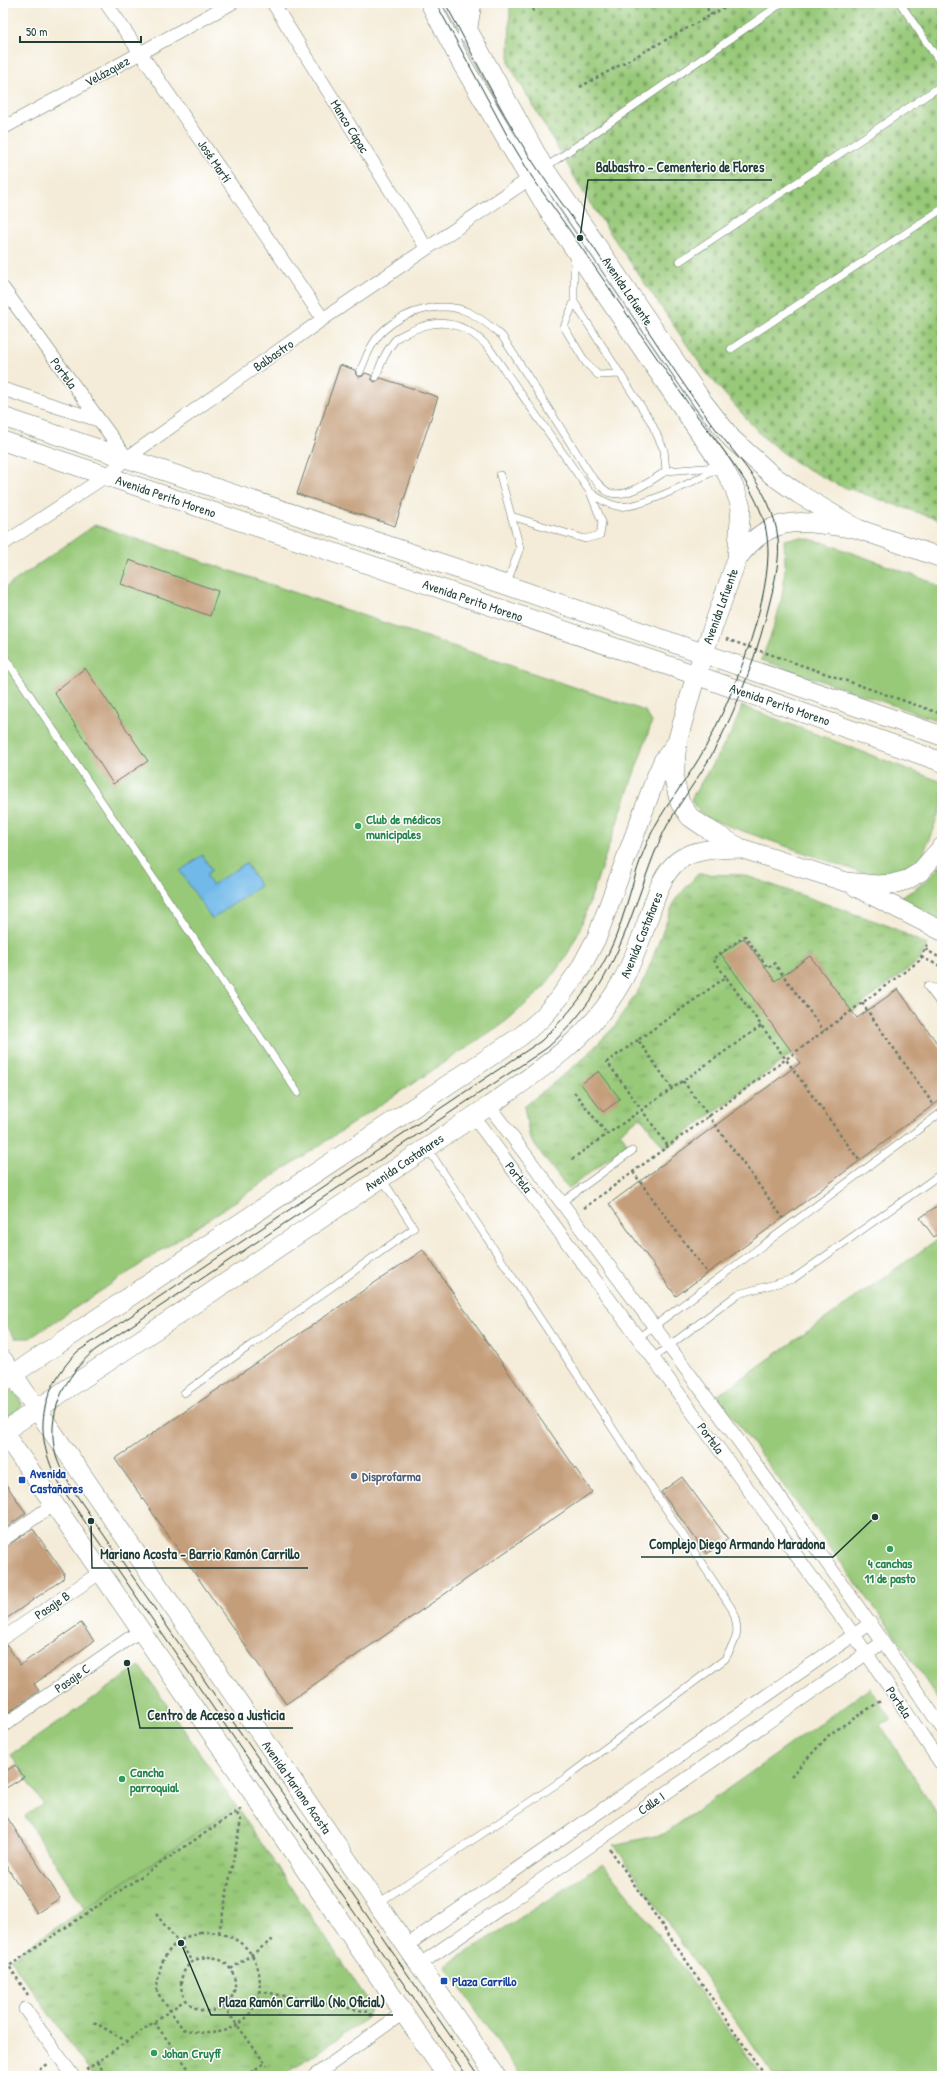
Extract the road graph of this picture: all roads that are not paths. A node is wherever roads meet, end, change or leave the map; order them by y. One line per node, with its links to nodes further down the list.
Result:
1 (106, 3): 10 (street, José Martí)
2 (232, 3): 10 (street, Velázquez)
3 (273, 3): 18 (street, Manco Cápac)
4 (430, 3): 11 (main road, Avenida Lafuente)
5 (453, 3): 9 (main road, Avenida Lafuente)
6 (472, 3): 9 (main road)
7 (782, 3): 15 (lane)
8 (900, 3): 12 (lane)
9 (468, 30): 11 (main road); 15 (main road, Avenida Lafuente)
10 (142, 53): 14 (street, Velázquez); 23 (street, José Martí)
11 (462, 64): 16 (main road, Avenida Lafuente)
12 (942, 66)
13 (942, 85): 20 (lane)
14 (3, 128)
15 (544, 168): 16 (street, Balbastro); 39 (main road, Avenida Lafuente)
16 (529, 179): 18 (street, Balbastro); 19 (main road, Avenida Lafuente)
17 (942, 209): 24 (lane)
18 (426, 249): 23 (street, Balbastro)
19 (574, 251): 22 (lane); 33 (main road, Avenida Lafuente)
20 (680, 261)
21 (3, 288): 30 (street, Portela)
22 (574, 302): 26 (lane); 26 (lane)
23 (323, 319): 32 (street, Balbastro)
24 (731, 349)
25 (360, 372): 34 (lane)
26 (620, 374): 34 (lane)
27 (376, 377): 37 (lane)
28 (3, 390): 30 (street)
29 (3, 417): 32 (main road, Avenida Perito Moreno)
30 (98, 420): 32 (street, Portela)
31 (3, 441): 36 (main road, Avenida Perito Moreno)
32 (127, 458): 36 (street, Balbastro); 45 (main road, Avenida Perito Moreno)
33 (723, 467): 34 (lane); 37 (lane); 43 (main road, Avenida Lafuente)
34 (666, 471)
35 (500, 475): 38 (lane)
36 (106, 476): 40 (street, Balbastro); 48 (main road, Avenida Perito Moreno)
37 (590, 492): 38 (lane)
38 (511, 516): 45 (lane)
39 (858, 529): 41 (main road, Avenida Lafuente); 43 (main road, Avenida Lafuente)
40 (3, 544)
41 (921, 552): 42 (main road); 44 (main road, Avenida Lafuente)
42 (942, 558)
43 (737, 559): 46 (main road, Avenida Lafuente)
44 (942, 572)
45 (506, 585): 46 (main road, Avenida Perito Moreno)
46 (703, 653): 48 (main road, Avenida Lafuente); 49 (main road, Avenida Perito Moreno)
47 (3, 655): 58 (lane)
48 (696, 675): 50 (main road, Avenida Lafuente); 51 (main road, Avenida Perito Moreno)
49 (942, 736)
50 (677, 742): 53 (main road); 71 (main road)
51 (942, 762)
52 (942, 847): 54 (main road)
53 (740, 848): 54 (main road); 59 (main road, Avenida Castañares)
54 (846, 882): 55 (main road)
55 (939, 929)
56 (942, 990): 57 (lane)
57 (942, 1006)
58 (298, 1093)
59 (489, 1106): 61 (main road, Avenida Castañares); 66 (street, Portela)
60 (941, 1112): 67 (lane)
61 (473, 1116): 62 (main road, Avenida Castañares); 68 (street, Portela)
62 (426, 1147): 65 (main road, Avenida Castañares); 87 (lane)
63 (632, 1151): 66 (lane)
64 (942, 1173): 69 (lane)
65 (381, 1178): 72 (lane); 73 (main road, Avenida Castañares)
66 (562, 1202): 67 (street, Portela)
67 (654, 1327): 68 (lane); 69 (street, Portela)
68 (638, 1338): 70 (street, Portela)
69 (668, 1346): 70 (lane); 78 (street, Portela)
70 (653, 1358): 80 (street, Portela)
71 (6, 1372): 73 (main road, Avenida Mariano Acosta)
72 (184, 1394)
73 (37, 1408): 74 (main road, Avenida Castañares); 87 (main road, Avenida Mariano Acosta)
74 (3, 1432): 75 (main road)
75 (54, 1504): 76 (street); 77 (main road)
76 (3, 1540)
77 (101, 1572): 79 (main road); 81 (street, Pasaje B)
78 (870, 1623): 80 (street, Calle I); 82 (street, Portela)
79 (141, 1630): 84 (street, Pasaje C); 91 (main road)
80 (854, 1635): 83 (street, Portela); 88 (street, Calle I)
81 (3, 1638)
82 (883, 1642): 83 (street, Calle I); 85 (street, Portela)
83 (867, 1655): 86 (street, Portela); 89 (street, Calle I)
84 (3, 1726)
85 (942, 1728)
86 (942, 1765)
87 (377, 1904): 88 (main road, Avenida Mariano Acosta)
88 (406, 1946): 89 (main road, Avenida Mariano Acosta)
89 (419, 1965): 95 (main road, Avenida Mariano Acosta)
90 (25, 2009): 92 (street)
91 (403, 2013): 93 (street); 94 (main road)
92 (78, 2074)
93 (314, 2076)
94 (447, 2076)
95 (496, 2076)

